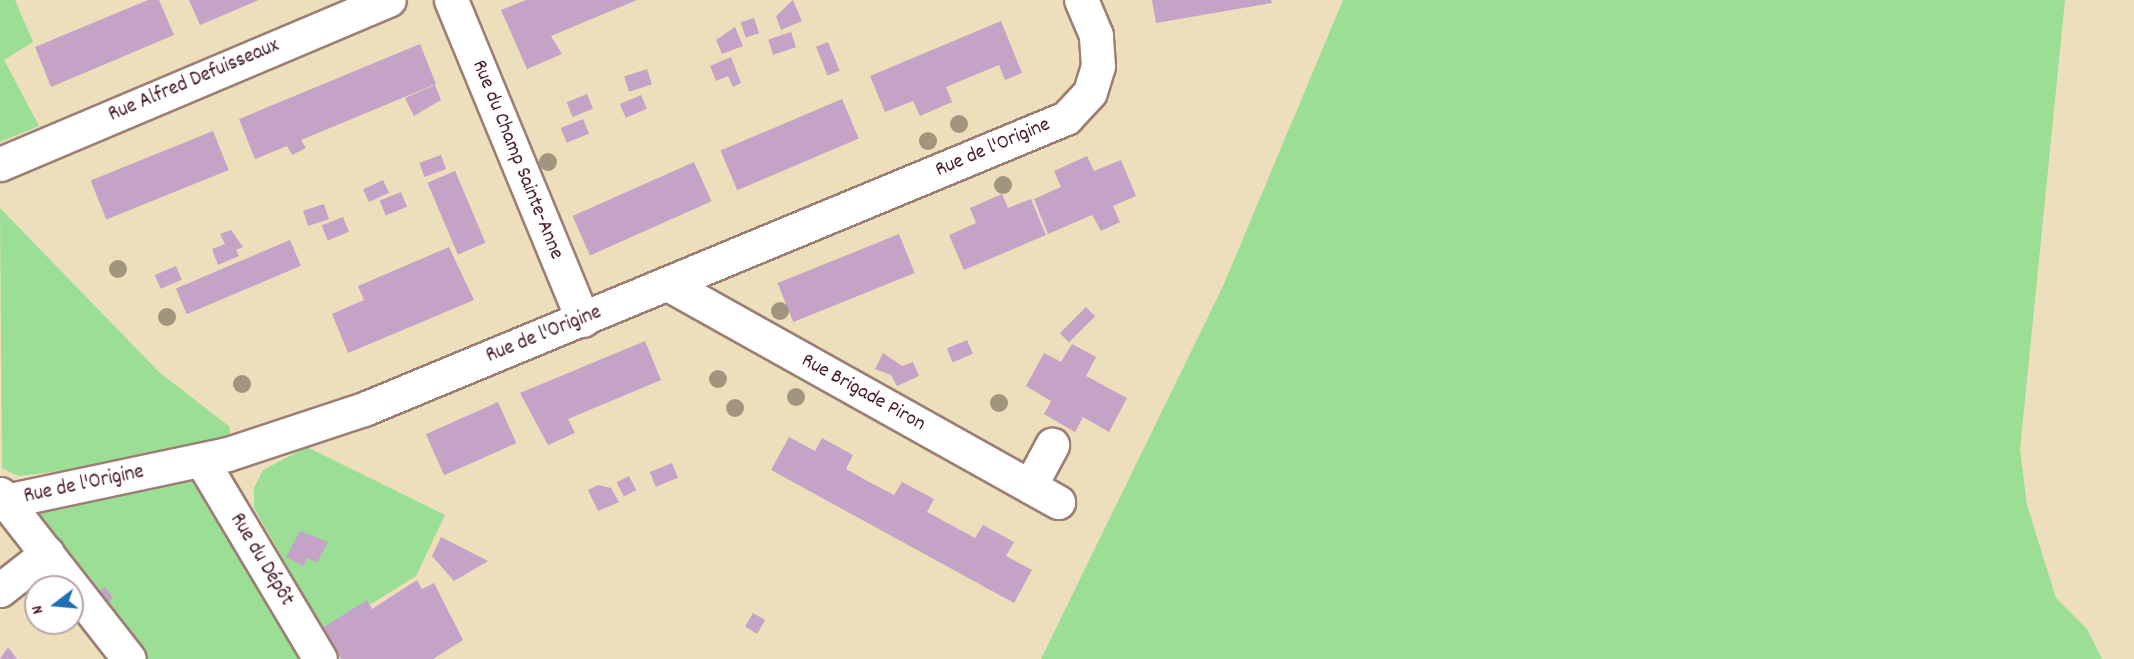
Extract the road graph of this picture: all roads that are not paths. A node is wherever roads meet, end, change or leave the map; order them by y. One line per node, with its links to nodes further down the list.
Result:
1 (389, 0): 4 (street, Rue Alfred Defuisseaux)
2 (451, 0): 6 (street, Rue du Champ Sainte-Anne)
3 (1081, 0): 5 (street, Rue de l'Origine)
4 (0, 164)
5 (668, 284): 6 (street, Rue de l'Origine); 9 (street, Rue Brigade Piron)
6 (583, 320): 8 (street, Rue de l'Origine)
7 (1052, 445): 9 (street)
8 (202, 461): 10 (street, Rue de l'Origine); 15 (street, Rue du Dépôt)
9 (1030, 486): 11 (street, Rue Brigade Piron)
10 (3, 498): 12 (street)
11 (1058, 502)
12 (47, 553): 13 (street); 14 (street)
13 (0, 590)
14 (129, 659)
15 (320, 659)

